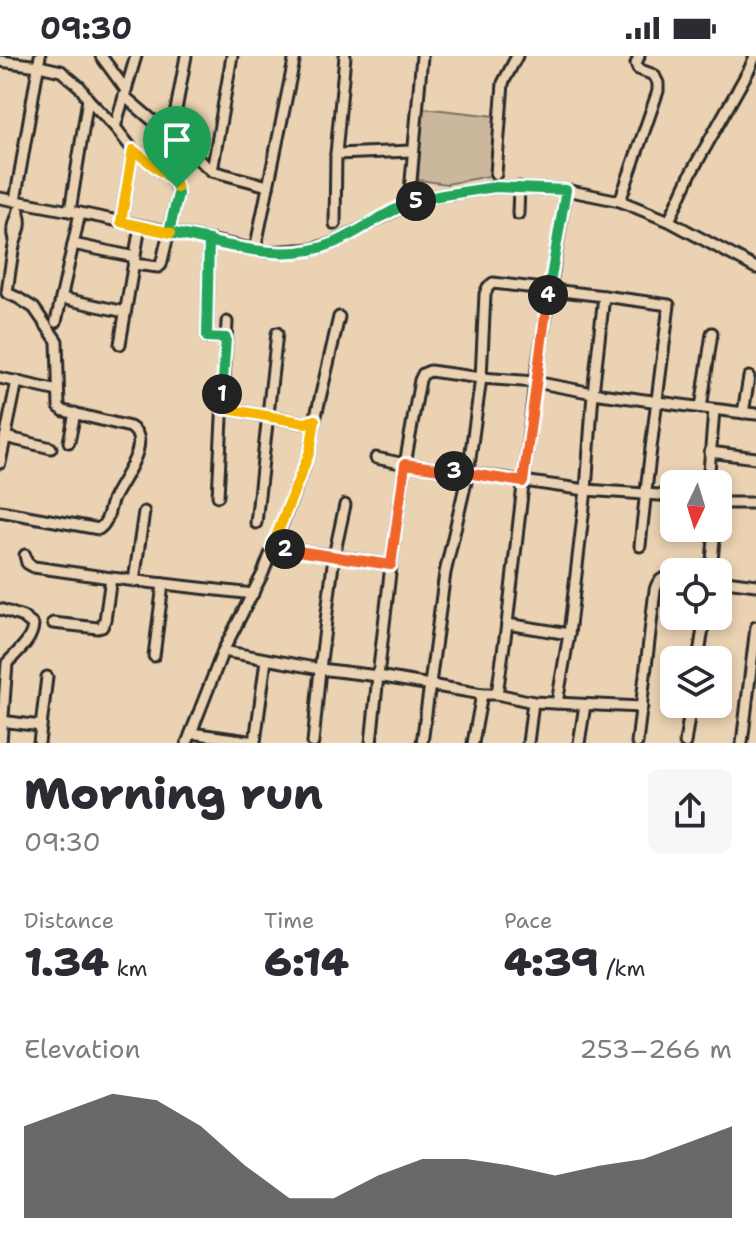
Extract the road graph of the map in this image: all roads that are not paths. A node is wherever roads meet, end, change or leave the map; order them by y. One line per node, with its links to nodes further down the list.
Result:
1 (101, 56): 13 (street)
2 (136, 56): 13 (street)
3 (186, 56): 16 (street)
4 (232, 56): 20 (street)
5 (295, 56): 22 (street)
6 (345, 56): 19 (street)
7 (422, 56): 18 (street)
8 (517, 56): 21 (street)
9 (639, 56): 26 (street)
10 (755, 56): 31 (street)
11 (0, 61): 12 (street)
12 (39, 61): 14 (street); 27 (street)
13 (125, 93): 15 (street); 16 (street)
14 (88, 99): 15 (street); 29 (street)
15 (115, 127): 17 (street)
16 (171, 137): 20 (street)
17 (133, 150): 32 (street); 35 (street)
18 (412, 151): 19 (street); 28 (street)
19 (336, 154): 33 (street)
20 (212, 171): 22 (street)
21 (496, 174)
22 (268, 186): 38 (street)
23 (516, 187): 24 (street); 28 (street); 30 (street)
24 (566, 190): 26 (street); 41 (street)
25 (0, 198): 27 (street)
26 (620, 201): 31 (street)
27 (18, 202): 29 (street); 42 (street)
28 (413, 202): 38 (street)
29 (75, 212): 32 (street); 37 (street)
30 (518, 214)
31 (669, 221): 40 (street)
32 (121, 222): 34 (street)
33 (335, 224)
34 (140, 226): 35 (street); 39 (street)
35 (169, 232): 36 (street); 39 (street)
36 (209, 240): 38 (street); 51 (street)
37 (73, 244): 39 (street); 44 (street)
38 (255, 250)
39 (134, 260): 45 (street)
40 (756, 268)
41 (549, 289): 43 (street); 55 (street); 57 (street)
42 (4, 295): 58 (street)
43 (604, 296): 59 (street); 60 (street)
44 (61, 298): 45 (street); 47 (street)
45 (125, 312): 52 (street)
46 (339, 317): 68 (street)
47 (56, 322)
48 (227, 322): 51 (street)
49 (277, 333): 67 (street)
50 (712, 333): 62 (street)
51 (226, 338): 61 (street)
52 (120, 344)
53 (749, 377): 65 (street)
54 (0, 378): 56 (street)
55 (481, 378): 57 (street); 76 (street); 78 (street)
56 (17, 381): 58 (street); 70 (street)
57 (535, 382): 59 (street); 79 (street)
58 (58, 391): 64 (street)
59 (593, 393): 60 (street); 80 (street)
60 (657, 401): 62 (street); 81 (street)
61 (222, 408): 67 (street); 83 (street)
62 (701, 408): 63 (street)
63 (714, 410): 65 (street); 72 (street)
64 (75, 413): 69 (street); 87 (street)
65 (743, 413): 66 (street)
66 (756, 414)
67 (267, 416): 68 (street); 89 (street)
68 (315, 424): 91 (street)
69 (69, 442)
70 (3, 444): 71 (street); 75 (street)
71 (51, 448)
72 (710, 452): 74 (street); 77 (street)
73 (376, 458): 76 (street)
74 (756, 458)
75 (0, 463)
76 (405, 464): 78 (street); 94 (street)
77 (709, 470)
78 (468, 473): 79 (street); 114 (street)
79 (523, 482): 80 (street); 104 (street)
80 (586, 490): 81 (street); 106 (street)
81 (646, 493): 82 (street); 90 (street)
82 (660, 494)
83 (218, 496)
84 (732, 503): 85 (street)
85 (756, 503)
86 (345, 505): 93 (street)
87 (0, 511)
88 (144, 512): 97 (street)
89 (256, 523)
90 (640, 546)
91 (272, 547): 93 (street); 101 (street)
92 (25, 555): 95 (street)
93 (334, 556): 94 (street); 111 (street)
94 (391, 565): 112 (street)
95 (111, 578): 97 (street); 103 (street)
96 (660, 580): 120 (street)
97 (134, 581): 99 (street)
98 (732, 582): 100 (street)
99 (163, 584): 101 (street); 108 (street)
100 (756, 585)
101 (248, 594): 107 (street)
102 (0, 609): 110 (street)
103 (53, 623)
104 (507, 624): 106 (street); 116 (street)
105 (756, 627): 139 (street)
106 (569, 634): 118 (street)
107 (223, 651): 109 (street); 124 (street)
108 (154, 656)
109 (266, 660): 111 (street); 129 (street)
110 (3, 663): 122 (street)
111 (320, 669): 112 (street); 131 (street)
112 (378, 676): 114 (street); 132 (street)
113 (47, 677): 123 (street)
114 (429, 685): 115 (street); 133 (street)
115 (482, 694): 116 (street); 134 (street)
116 (497, 694): 117 (street)
117 (533, 702): 118 (street); 135 (street)
118 (557, 703): 119 (street)
119 (585, 705): 120 (street); 136 (street)
120 (642, 707): 137 (street)
121 (689, 718): 138 (street)
122 (2, 721): 123 (street); 126 (street)
123 (41, 726): 127 (street)
124 (191, 733): 125 (street); 128 (street)
125 (210, 739): 129 (street)
126 (1, 743)
127 (39, 743)
128 (187, 743)
129 (255, 743): 130 (street)
130 (262, 743)
131 (313, 743)
132 (371, 743)
133 (422, 743)
134 (473, 743)
135 (528, 743)
136 (579, 743)
137 (637, 743)
138 (685, 743)
139 (742, 743)

